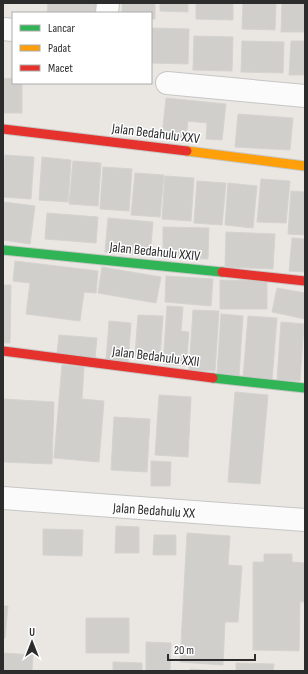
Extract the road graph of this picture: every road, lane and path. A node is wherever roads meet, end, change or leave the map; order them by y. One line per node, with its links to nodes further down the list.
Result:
1 (167, 83): 2 (street)
2 (305, 96)
3 (3, 129): 4 (street, Jalan Bedahulu XXV)
4 (305, 166)
5 (3, 250): 6 (street, Jalan Bedahulu XXIV)
6 (305, 281)
7 (3, 351): 8 (street, Jalan Bedahulu XXII)
8 (305, 388)
9 (3, 498): 10 (street, Jalan Bedahulu XX)
10 (305, 520)

